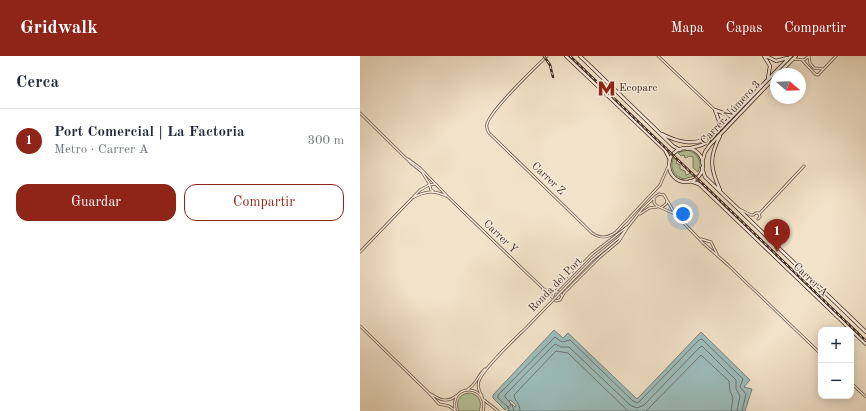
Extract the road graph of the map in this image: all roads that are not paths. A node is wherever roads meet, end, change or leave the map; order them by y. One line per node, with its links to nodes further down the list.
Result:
1 (547, 56): 26 (street, Carrer Z)
2 (566, 56): 26 (main road)
3 (580, 56): 19 (main road)
4 (658, 56): 17 (street)
5 (765, 56): 9 (main road); 14 (main road)
6 (796, 56): 11 (main road)
7 (809, 56): 10 (street); 13 (street)
8 (836, 56): 13 (street)
9 (790, 57): 14 (main road, Carrer Número 3)
10 (802, 60): 11 (street); 13 (street)
11 (791, 61): 12 (main road)
12 (784, 68)
13 (825, 68)
14 (767, 81): 16 (main road, Carrer Número 3)
15 (770, 82): 21 (main road, Carrer Número 3)
16 (739, 109): 17 (main road); 20 (main road, Carrer Número 3)
17 (714, 110): 20 (main road)
18 (360, 113): 25 (street)
19 (660, 133): 22 (main road); 24 (main road)
20 (716, 134): 22 (main road, Carrer Número 3)
21 (721, 134): 27 (main road, Carrer Número 3); 36 (main road)
22 (713, 137): 23 (main road, Carrer Número 3)
23 (687, 149): 24 (main road); 27 (main road)
24 (680, 150): 26 (main road)
25 (408, 159): 32 (street); 33 (street, Carrer Y)
26 (670, 161): 30 (main road)
27 (702, 163): 29 (main road)
28 (804, 166): 44 (street)
29 (702, 168): 30 (main road); 36 (main road, Carrer A)
30 (690, 181): 57 (main road, Carrer A)
31 (433, 184): 32 (street); 33 (street); 34 (street)
32 (430, 185): 34 (street); 37 (street)
33 (437, 185): 35 (street); 38 (street, Carrer Y)
34 (430, 188): 35 (street)
35 (433, 192): 37 (street); 38 (street)
36 (721, 192): 42 (main road, Carrer A)
37 (413, 197): 49 (street)
38 (448, 197): 51 (street, Carrer Y)
39 (655, 197): 40 (street); 41 (street); 45 (street, Ronda del Port)
40 (667, 200): 41 (street); 43 (street)
41 (659, 207): 43 (street); 45 (street)
42 (738, 208): 44 (street); 47 (main road, Carrer A)
43 (675, 214): 48 (street)
44 (759, 214): 47 (street)
45 (638, 216): 46 (street, Ronda del Port)
46 (629, 225): 52 (street); 54 (street); 59 (street, Ronda del Port, bridge)
47 (756, 225): 56 (main road, Carrer A)
48 (701, 239): 50 (street); 50 (street)
49 (360, 252)
50 (718, 256): 58 (street)
51 (542, 288): 52 (street); 53 (street, Carrer Y)
52 (556, 292): 53 (street); 54 (street)
53 (553, 298): 54 (street)
54 (562, 298)
55 (360, 326): 62 (street)
56 (866, 332)
57 (866, 344)
58 (818, 351)
59 (488, 367): 61 (street); 64 (street)
60 (854, 386): 65 (street)
61 (468, 390): 63 (street); 64 (street)
62 (429, 393): 63 (street); 67 (street)
63 (457, 396): 67 (street)
64 (482, 396): 66 (street)
65 (866, 397)
66 (483, 399): 68 (street); 69 (street)
67 (456, 411)
68 (483, 411)
69 (498, 411)

